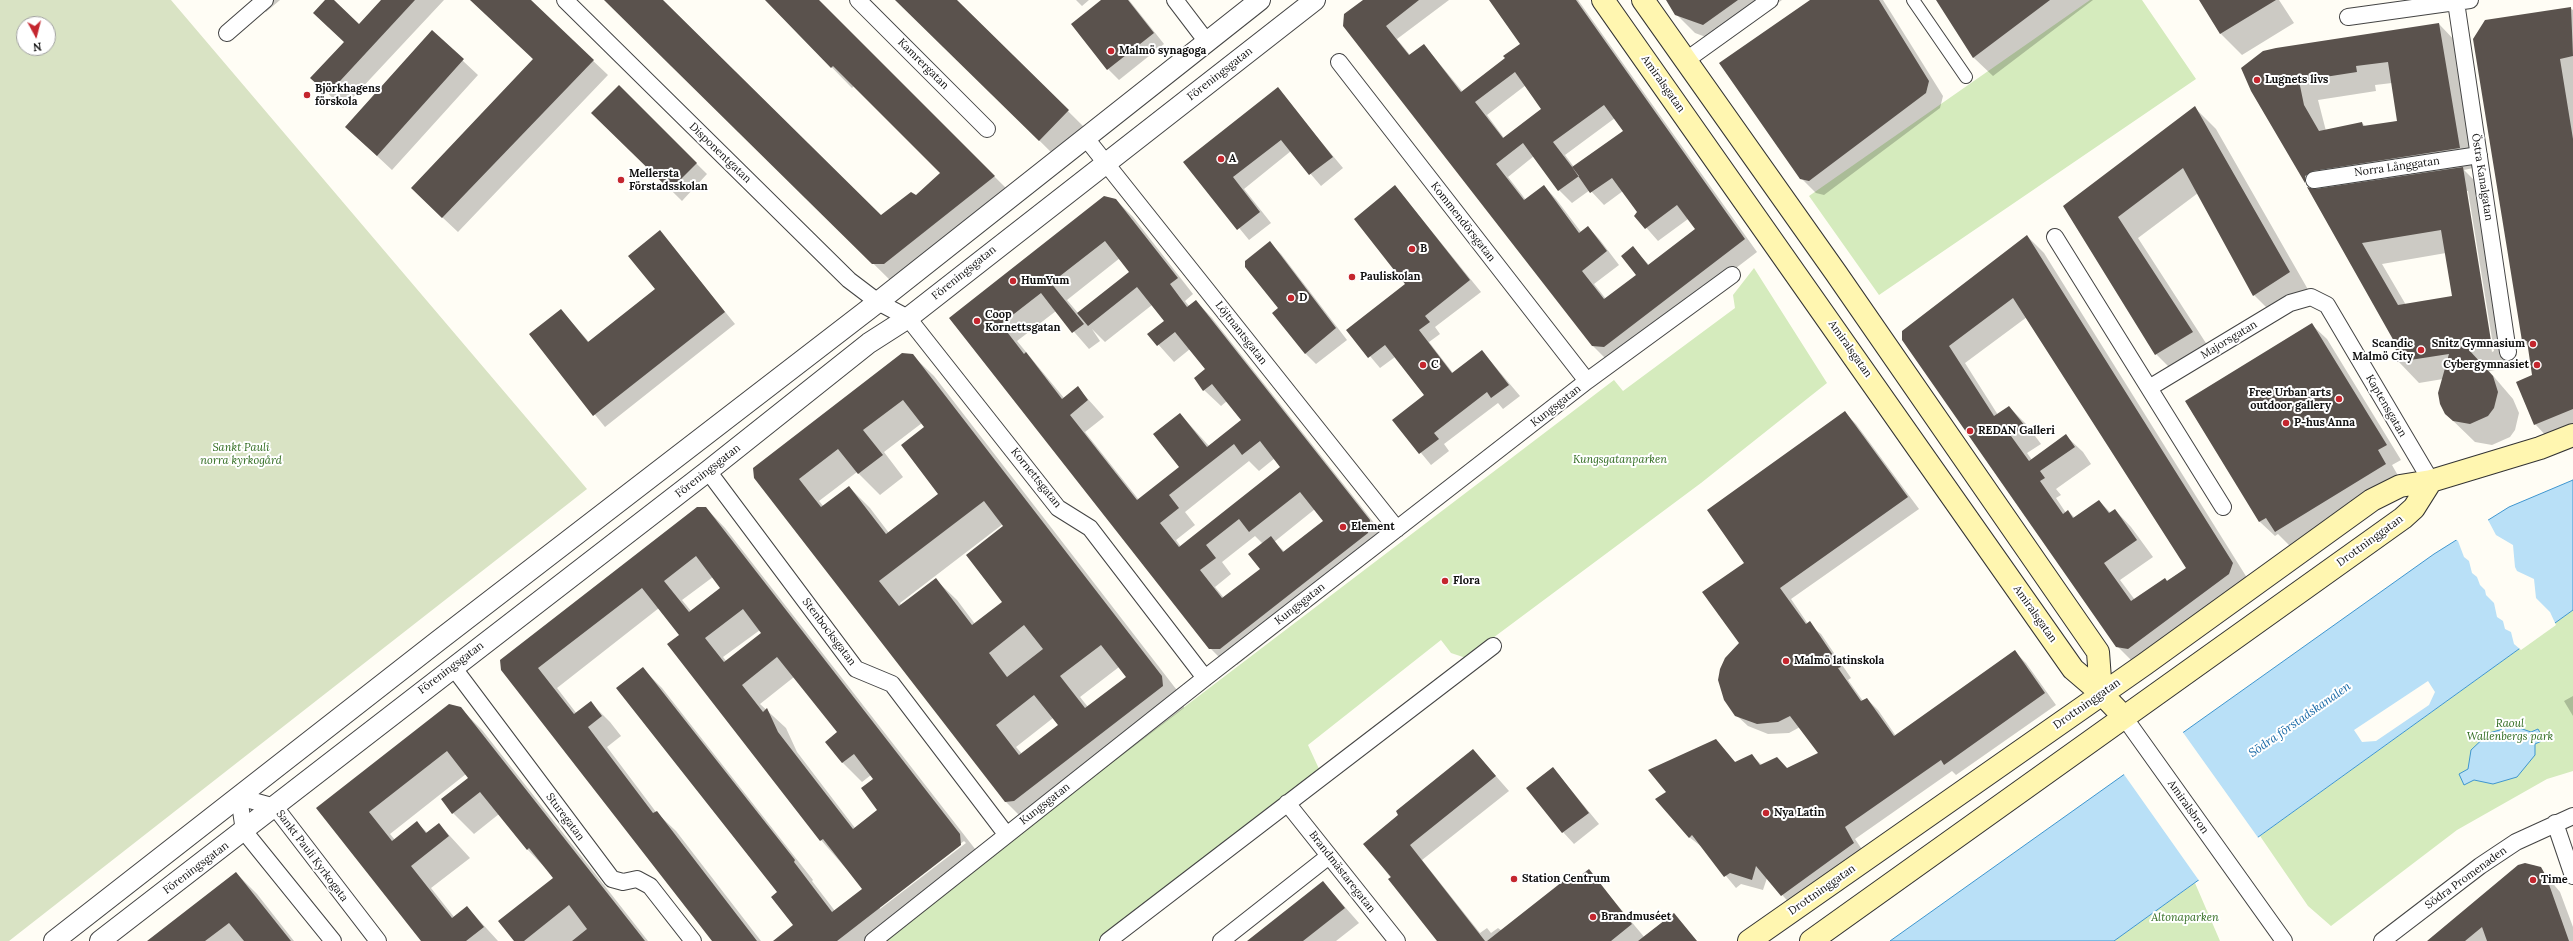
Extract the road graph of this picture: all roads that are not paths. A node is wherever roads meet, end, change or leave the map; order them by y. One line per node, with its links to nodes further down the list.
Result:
1 (265, 0): 13 (street)
2 (565, 0): 26 (street, Disponentgatan)
3 (858, 0): 18 (street, Kamrergatan)
4 (1175, 0): 14 (street)
5 (1260, 0): 14 (street)
6 (1315, 0): 21 (street, Föreningsgatan)
7 (1603, 0): 39 (main road, Amiralsgatan)
8 (1643, 0): 15 (main road)
9 (1770, 0): 15 (street)
10 (1913, 0): 17 (street)
11 (2463, 1): 12 (street); 20 (street, Östra Kanalgatan)
12 (2348, 18)
13 (227, 33)
14 (1207, 42): 19 (street)
15 (1684, 61): 39 (main road)
16 (1339, 62): 29 (street, Kommendörsgatan)
17 (1966, 77)
18 (987, 129)
19 (1085, 137): 21 (street, Löjtnantsgatan); 26 (street)
20 (2479, 155): 22 (street, Norra Långgatan); 28 (street, Östra Kanalgatan)
21 (1105, 162): 27 (street, Föreningsgatan); 35 (street, Löjtnantsgatan)
22 (2314, 180)
23 (2055, 237): 30 (street)
24 (1732, 275): 29 (street, Kungsgatan)
25 (2311, 297): 30 (street, Majorsgatan); 33 (street, Kaptensgatan)
26 (878, 302): 27 (street, Kornettsgatan); 42 (street)
27 (908, 318): 32 (street, Föreningsgatan); 38 (street, Kornettsgatan)
28 (2508, 352)
29 (1587, 381): 35 (street, Kungsgatan)
30 (2149, 388): 34 (street)
31 (2573, 435): 33 (main road, Drottninggatan)
32 (708, 471): 37 (street, Föreningsgatan); 48 (street, Stenbocksgatan)
33 (2431, 481): 39 (main road, Drottninggatan); 40 (main road, Drottninggatan)
34 (2223, 507)
35 (1397, 529): 38 (street, Kungsgatan)
36 (1493, 646): 43 (street)
37 (452, 667): 44 (street, Föreningsgatan); 55 (street, Sturegatan)
38 (1205, 678): 48 (street, Kungsgatan)
39 (2101, 693): 40 (main road, Amiralsgatan); 60 (main road, Drottninggatan)
40 (2124, 718): 41 (street, Amiralsgatan); 61 (main road, Drottninggatan)
41 (2144, 744): 62 (street, Amiralsbron)
42 (239, 797): 44 (street, Sankt Pauli Kyrkogata); 47 (street); 51 (street)
43 (1287, 803): 49 (street, Brandmästaregatan); 57 (street)
44 (275, 807): 47 (street, Föreningsgatan); 54 (street, Sankt Pauli Kyrkogata)
45 (2573, 816): 46 (street, Södra Promenaden)
46 (2555, 823): 50 (street); 63 (street, Södra Promenaden)
47 (244, 830): 52 (street, Föreningsgatan); 53 (street)
48 (1006, 834): 56 (street, Kungsgatan)
49 (1329, 856): 58 (street); 59 (street, Brandmästaregatan)
50 (2573, 876)
51 (54, 941)
52 (100, 941)
53 (333, 941)
54 (378, 941)
55 (692, 941)
56 (873, 941)
57 (1108, 941)
58 (1222, 941)
59 (1397, 941)
60 (1749, 941)
61 (1811, 941)
62 (2284, 941)
63 (2382, 941)

